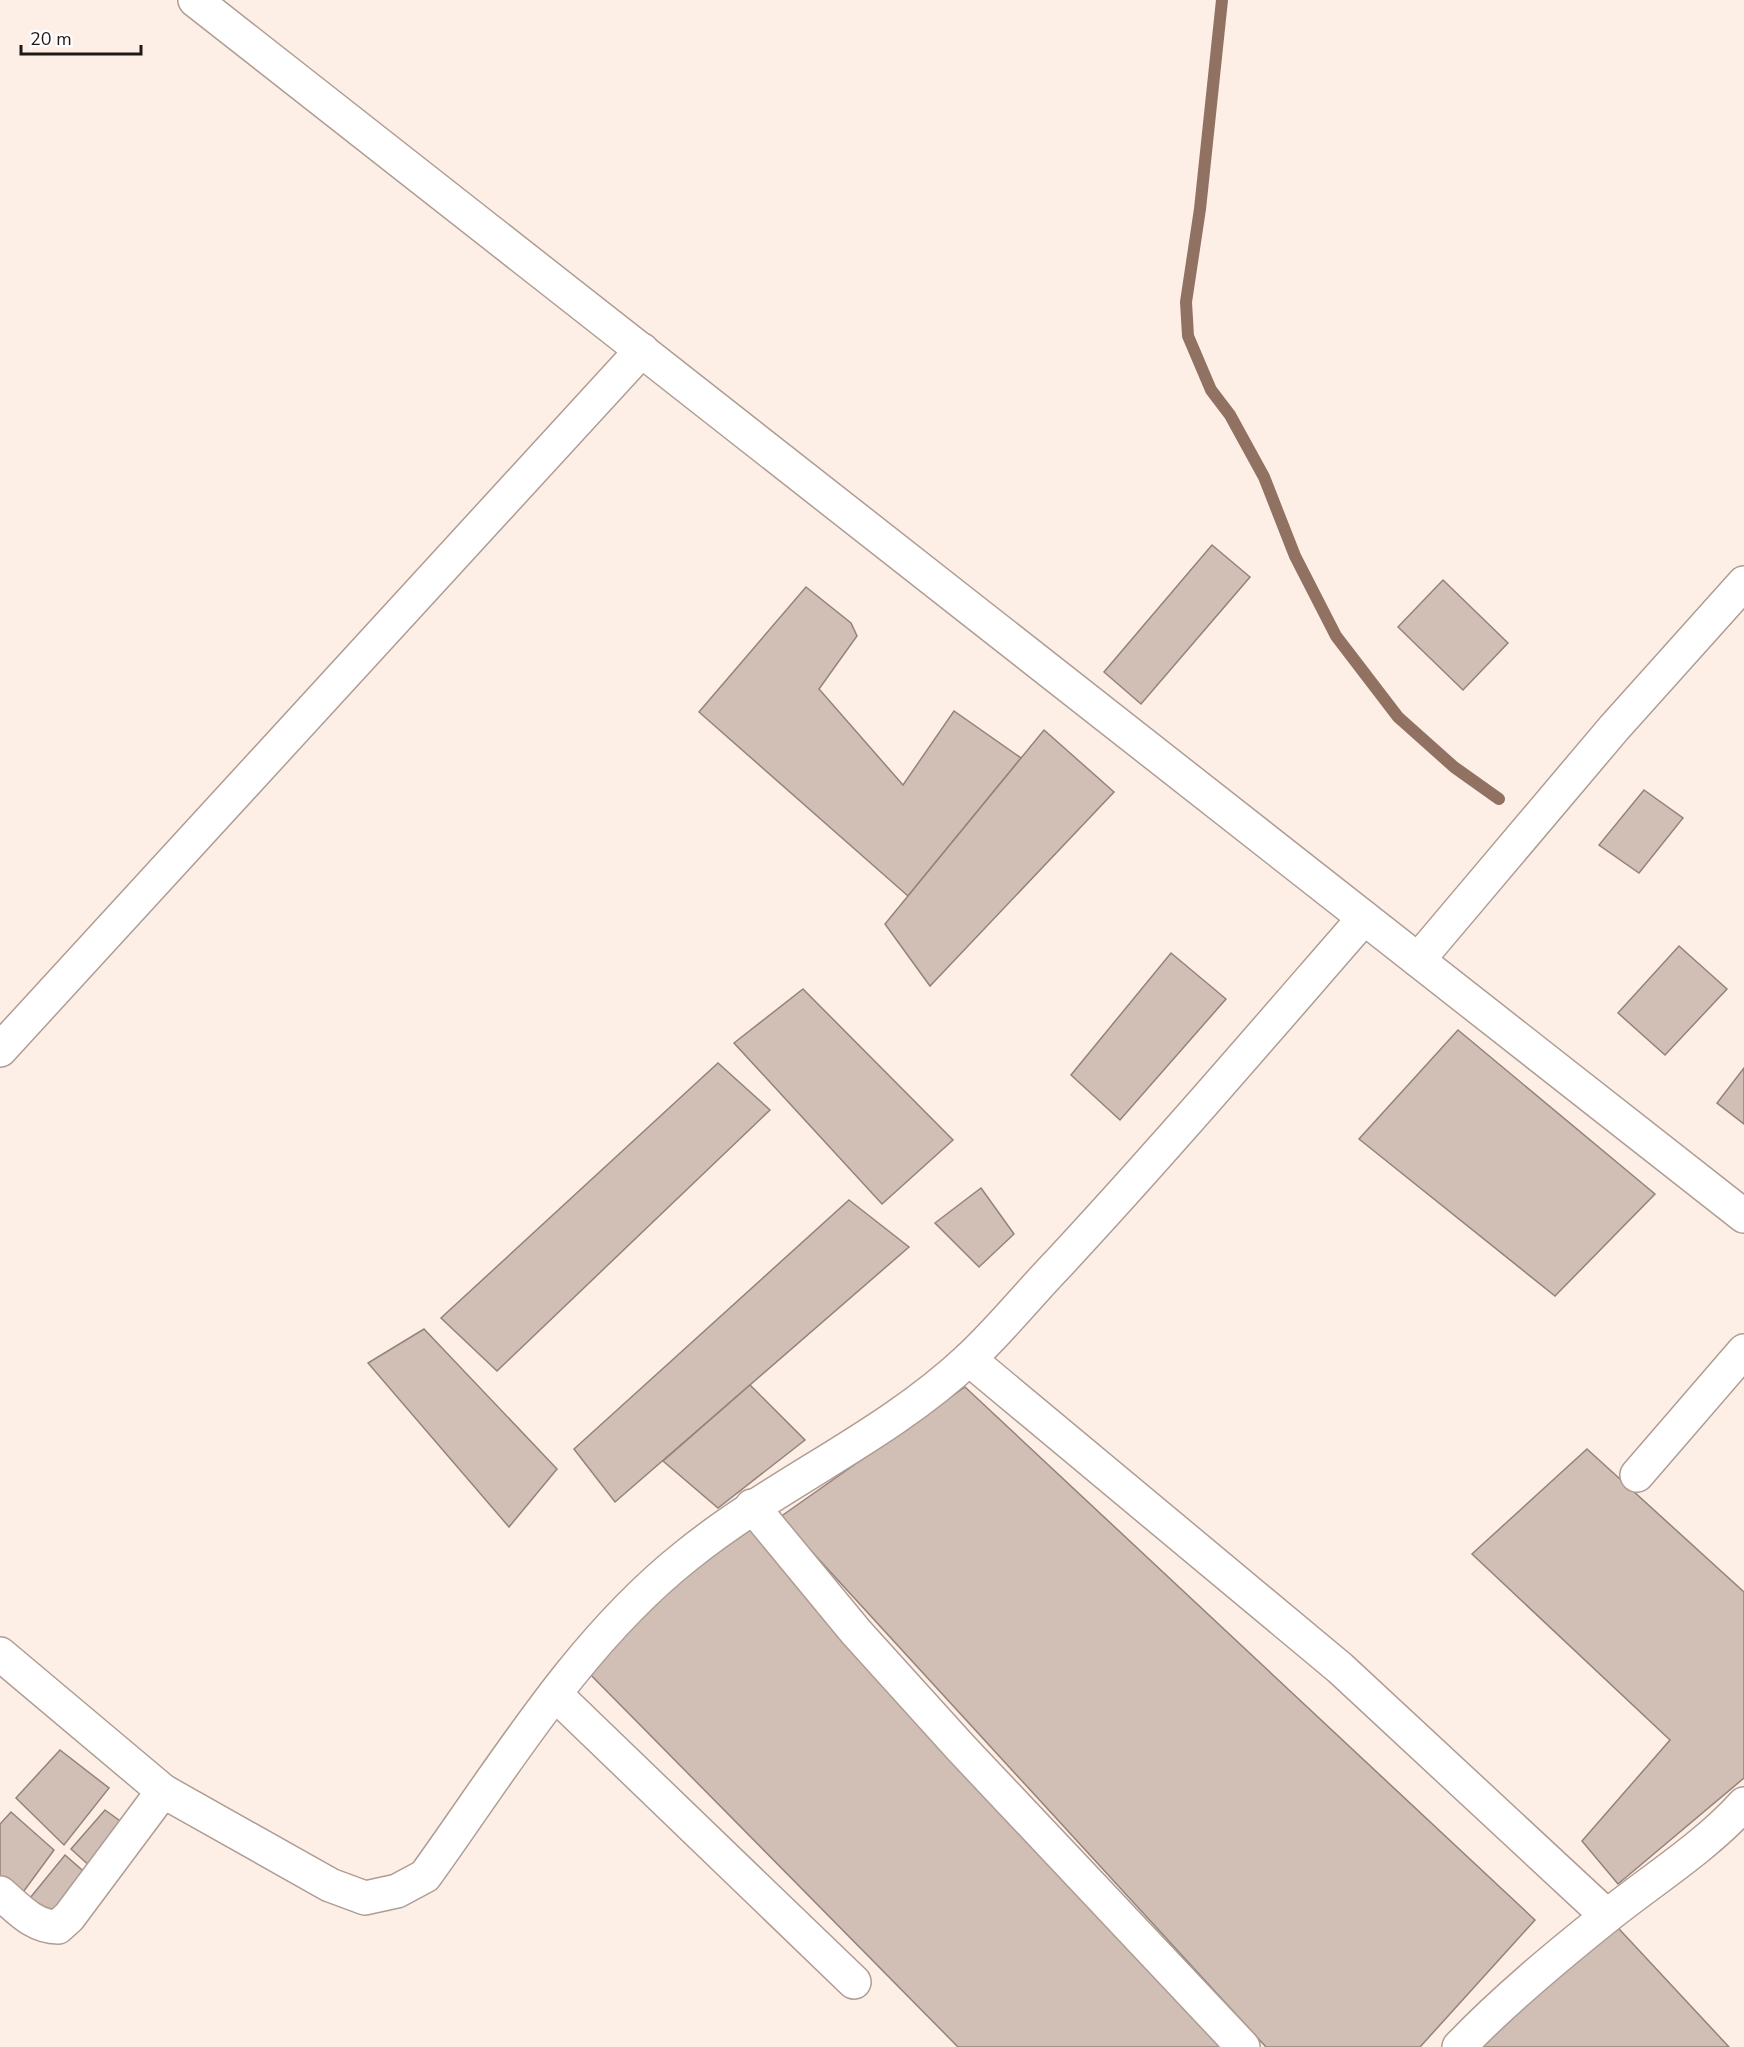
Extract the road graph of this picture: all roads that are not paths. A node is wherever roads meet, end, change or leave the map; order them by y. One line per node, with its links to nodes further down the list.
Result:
1 (195, 0): 2 (street)
2 (642, 350): 4 (street); 6 (street)
3 (1744, 583): 5 (street)
4 (1364, 918): 5 (street); 9 (street)
5 (1418, 960): 7 (street)
6 (0, 1050)
7 (1744, 1216)
8 (1744, 1351): 10 (street)
9 (969, 1359): 11 (street); 17 (street)
10 (1637, 1475)
11 (752, 1506): 13 (street); 19 (street)
12 (0, 1654): 14 (street)
13 (555, 1695): 14 (street); 18 (street)
14 (163, 1791): 16 (street)
15 (1744, 1804): 17 (street)
16 (0, 1893)
17 (1607, 1916): 20 (street)
18 (855, 1982)
19 (1243, 2047)
20 (1459, 2047)

